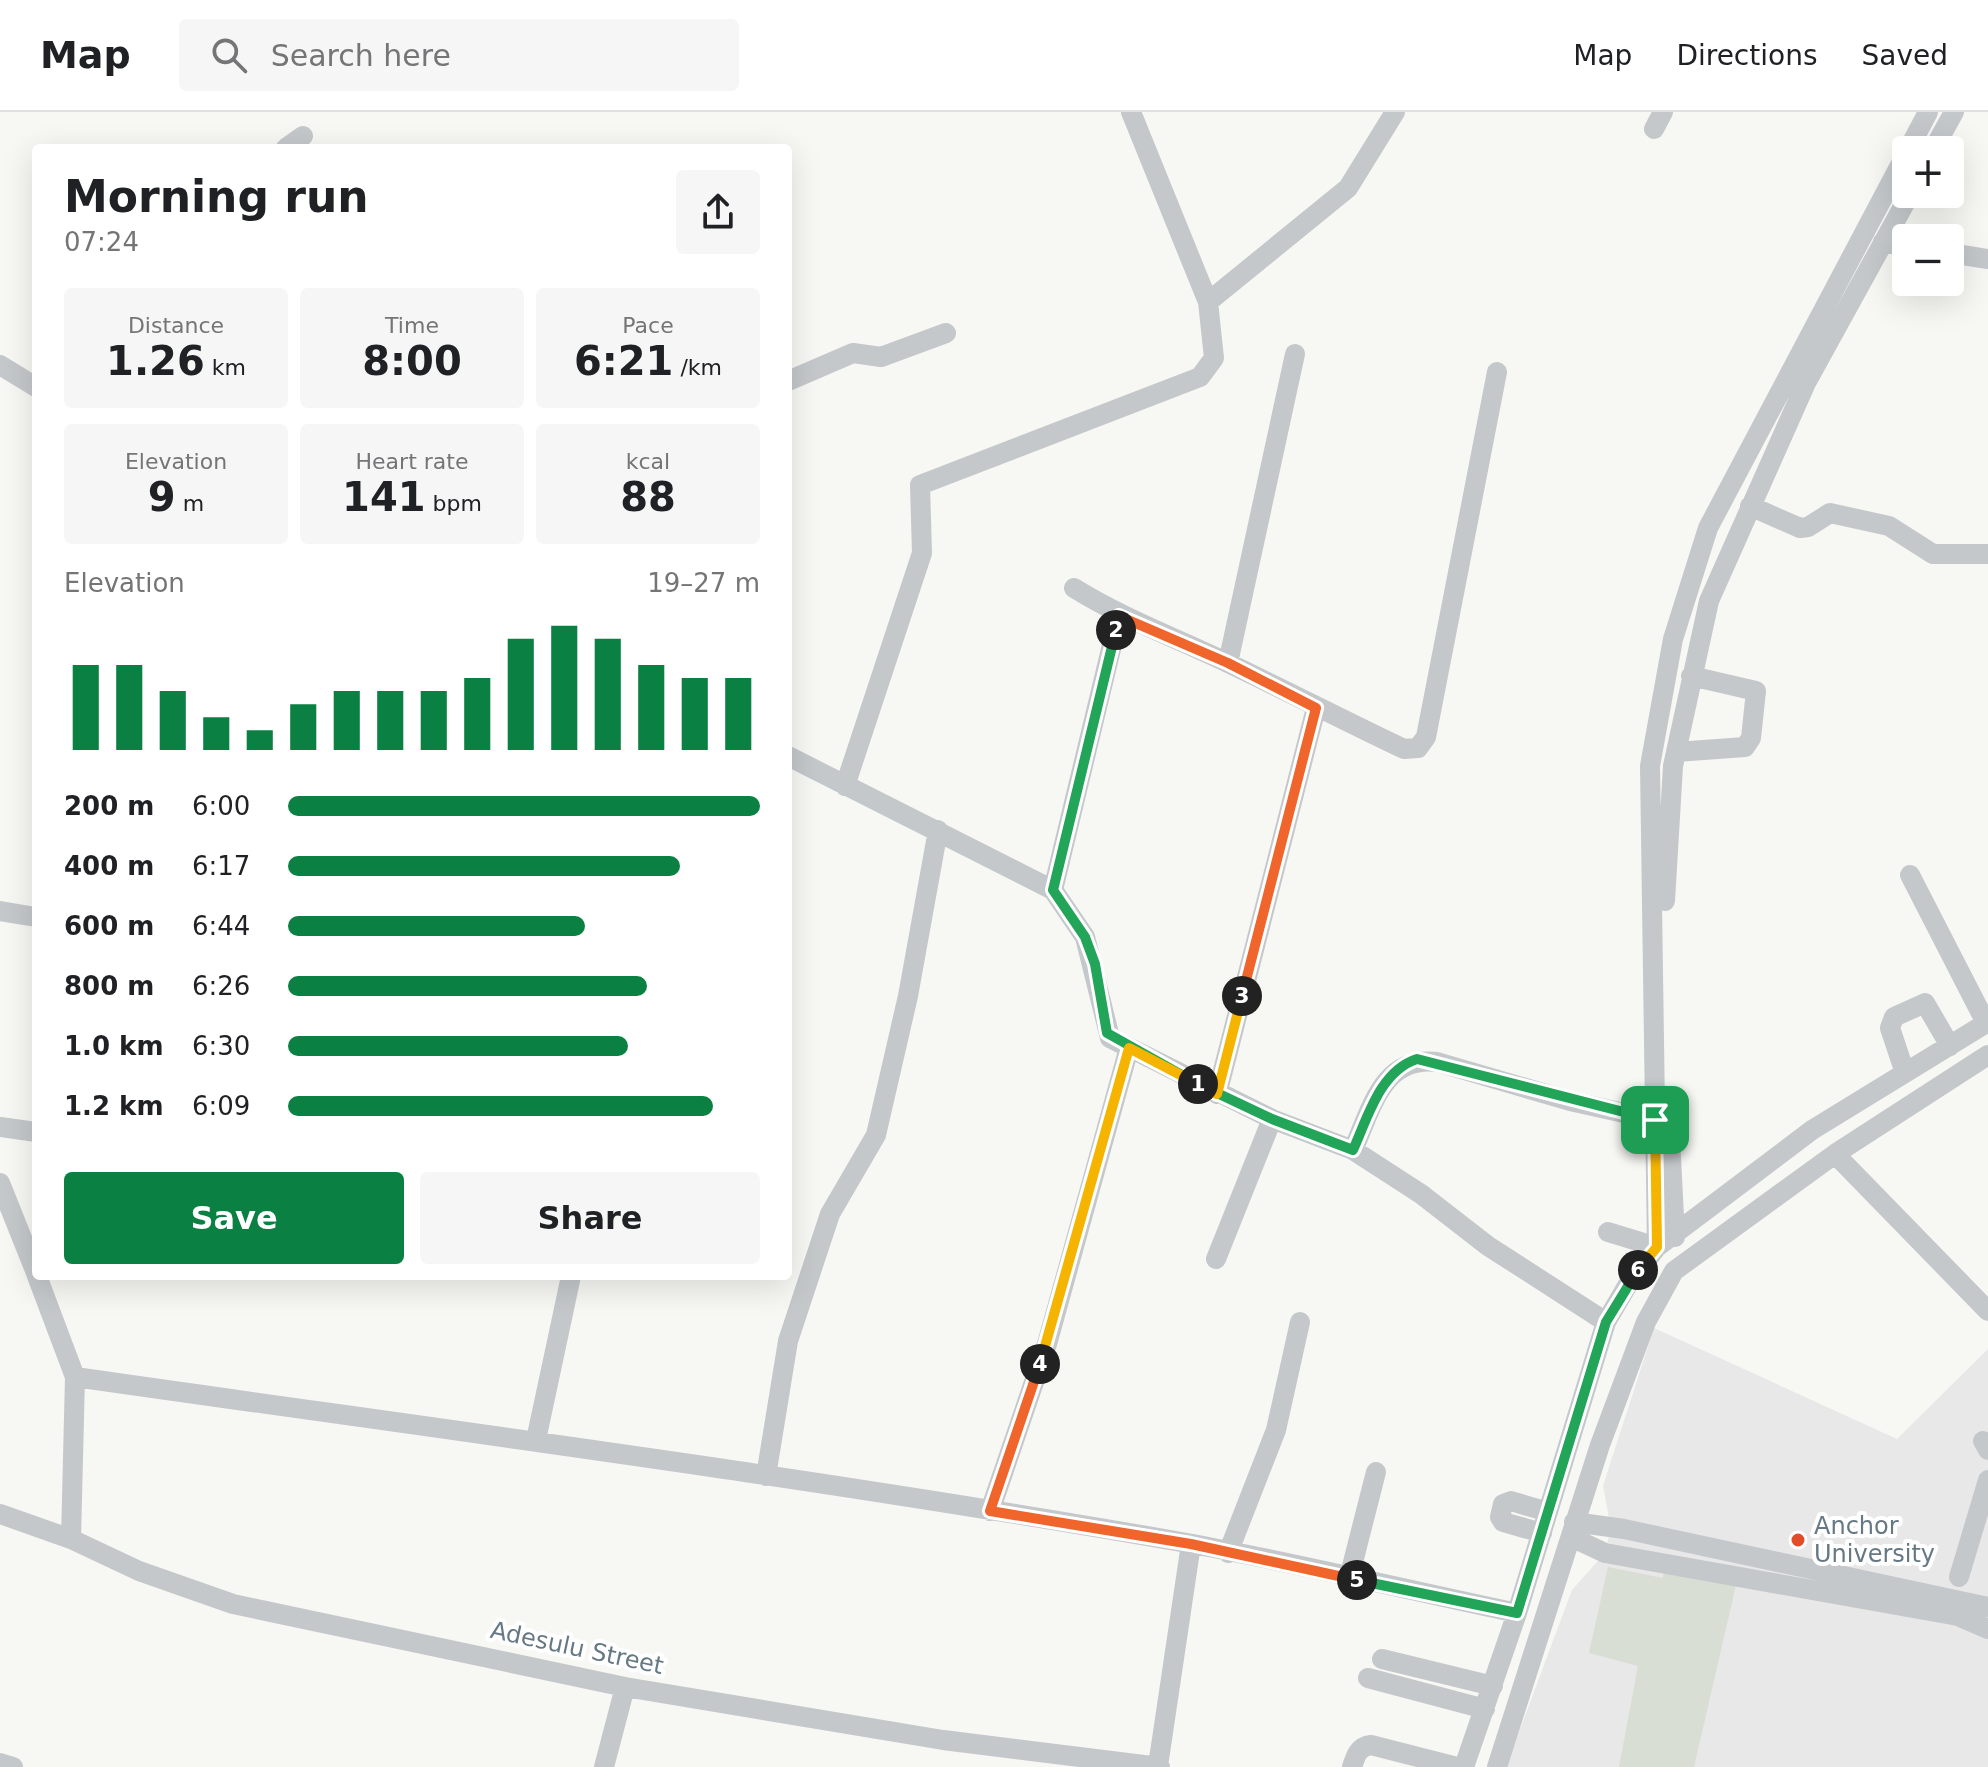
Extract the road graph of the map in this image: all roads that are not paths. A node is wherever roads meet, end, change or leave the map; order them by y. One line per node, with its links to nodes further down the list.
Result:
1 (1131, 112): 13 (street)
2 (1395, 112): 13 (street)
3 (1928, 112): 5 (street)
4 (1954, 112): 6 (street)
5 (1915, 136)
6 (1941, 136)
7 (1892, 180): 42 (street)
8 (1902, 208): 9 (street)
9 (1883, 242): 10 (street); 20 (street)
10 (1892, 244)
11 (1964, 255): 12 (street)
12 (1988, 259)
13 (1208, 302): 29 (street)
14 (946, 333): 19 (street)
15 (1295, 354): 24 (street)
16 (0, 365): 18 (street)
17 (1497, 372): 26 (street)
18 (32, 379)
19 (792, 379)
20 (1750, 506): 21 (street); 25 (street)
21 (1988, 554)
22 (1074, 588): 23 (street)
23 (1119, 616): 24 (street); 32 (street)
24 (1228, 663): 26 (street)
25 (1691, 676): 27 (street); 27 (street)
26 (1316, 708): 40 (street)
27 (1676, 752): 49 (street)
28 (792, 758): 29 (street)
29 (845, 786): 30 (street)
30 (938, 830): 32 (street); 60 (street)
31 (1910, 875): 35 (street)
32 (1053, 890): 37 (street)
33 (0, 911): 34 (street)
34 (32, 916)
35 (1987, 1022): 36 (street)
36 (1950, 1046): 39 (street); 39 (street)
37 (1129, 1048): 40 (street); 62 (street)
38 (1988, 1055): 46 (street)
39 (1905, 1073): 49 (street)
40 (1217, 1094): 41 (street)
41 (1272, 1119): 45 (street); 50 (street)
42 (1655, 1120): 45 (street); 49 (street)
43 (0, 1127): 44 (street)
44 (32, 1131)
45 (1353, 1150): 56 (street)
46 (1835, 1154): 54 (street); 65 (street)
47 (0, 1183): 51 (street)
48 (1608, 1232): 49 (street)
49 (1666, 1242): 56 (street)
50 (1216, 1259)
51 (32, 1262)
52 (39, 1280): 57 (street)
53 (570, 1280): 58 (street)
54 (1986, 1302)
55 (1300, 1322): 69 (street)
56 (1606, 1322): 63 (street)
57 (75, 1377): 58 (street); 67 (street)
58 (536, 1440): 60 (street)
59 (1376, 1472): 71 (street)
60 (766, 1476): 62 (street)
61 (1988, 1480): 70 (street)
62 (990, 1511): 68 (street)
63 (1548, 1512): 66 (street); 66 (street)
64 (0, 1514): 67 (street, Adesulu Street)
65 (1572, 1530): 72 (street); 74 (street); 87 (street)
66 (1542, 1533): 73 (street)
67 (71, 1539): 78 (street, Adesulu Street)
68 (1191, 1544): 69 (street); 83 (street)
69 (1228, 1553): 71 (street)
70 (1959, 1577)
71 (1349, 1578): 73 (street)
72 (1988, 1607)
73 (1517, 1613): 77 (street)
74 (1984, 1632)
75 (1382, 1659): 77 (street)
76 (1368, 1678): 79 (street)
77 (1493, 1686): 79 (street)
78 (625, 1687): 82 (street); 83 (street, Adesulu Street)
79 (1485, 1709): 86 (street)
80 (0, 1763): 81 (street)
81 (13, 1767)
82 (604, 1767)
83 (1159, 1767)
84 (1352, 1767): 85 (street)
85 (1457, 1767)
86 (1464, 1767)
87 (1497, 1767)

